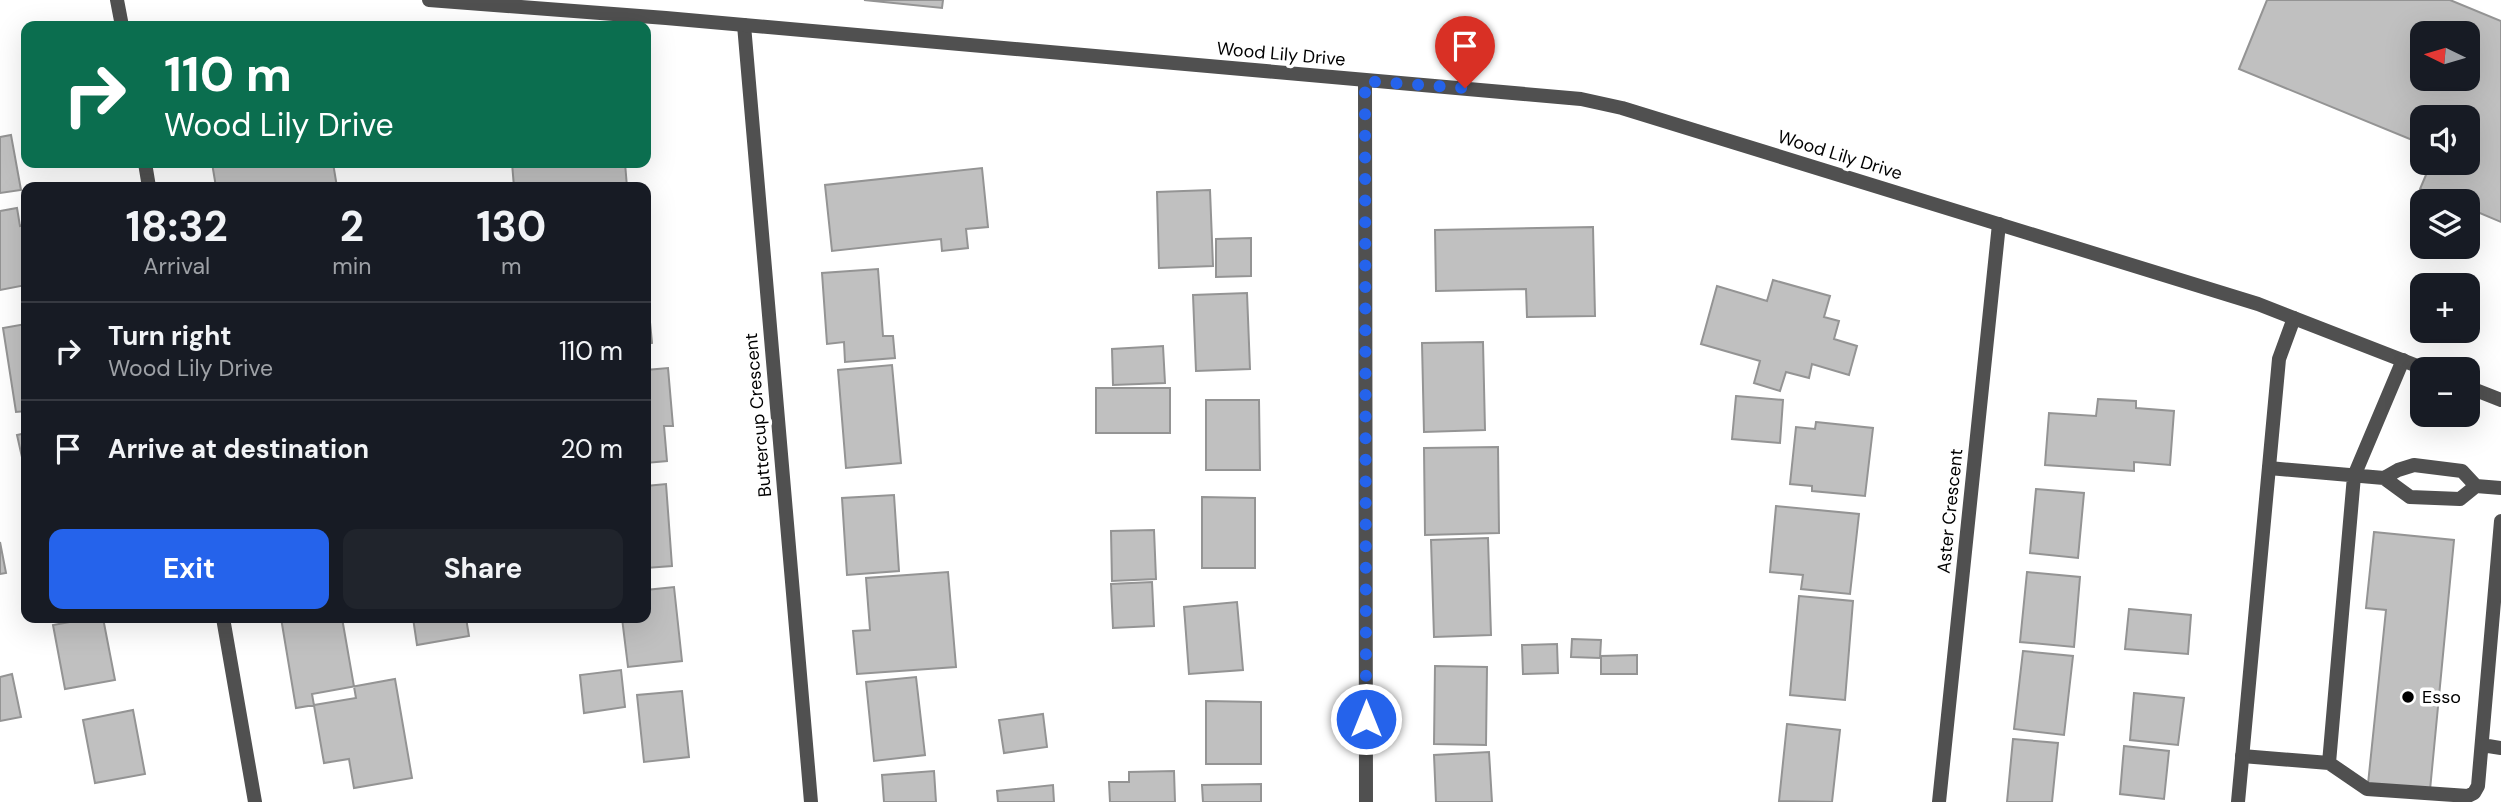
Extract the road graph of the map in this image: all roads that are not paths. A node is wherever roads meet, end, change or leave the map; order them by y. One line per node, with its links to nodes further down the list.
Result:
1 (117, 0): 3 (street)
2 (429, 0): 4 (street, Wood Lily Drive)
3 (121, 21)
4 (744, 25): 5 (street, Wood Lily Drive); 25 (street, Buttercup Crescent)
5 (1365, 81): 6 (street, Wood Lily Drive); 26 (street)
6 (1999, 224): 7 (street, Wood Lily Drive); 27 (street, Aster Crescent)
7 (2294, 318): 8 (street, Wood Lily Drive); 12 (street)
8 (2403, 360): 9 (street, Wood Lily Drive); 13 (street)
9 (2410, 363)
10 (2480, 392): 11 (street)
11 (2501, 400)
12 (2269, 468): 13 (street); 22 (street)
13 (2354, 476): 14 (street); 23 (street)
14 (2384, 478): 15 (street); 15 (street)
15 (2476, 486): 16 (street)
16 (2501, 488)
17 (2501, 521): 18 (street)
18 (2500, 559): 20 (street)
19 (224, 623): 24 (street)
20 (2482, 746): 21 (street); 23 (street)
21 (2501, 748)
22 (2242, 756): 23 (street); 28 (street)
23 (2329, 763)
24 (255, 802)
25 (811, 802)
26 (1366, 802)
27 (1939, 802)
28 (2238, 802)

